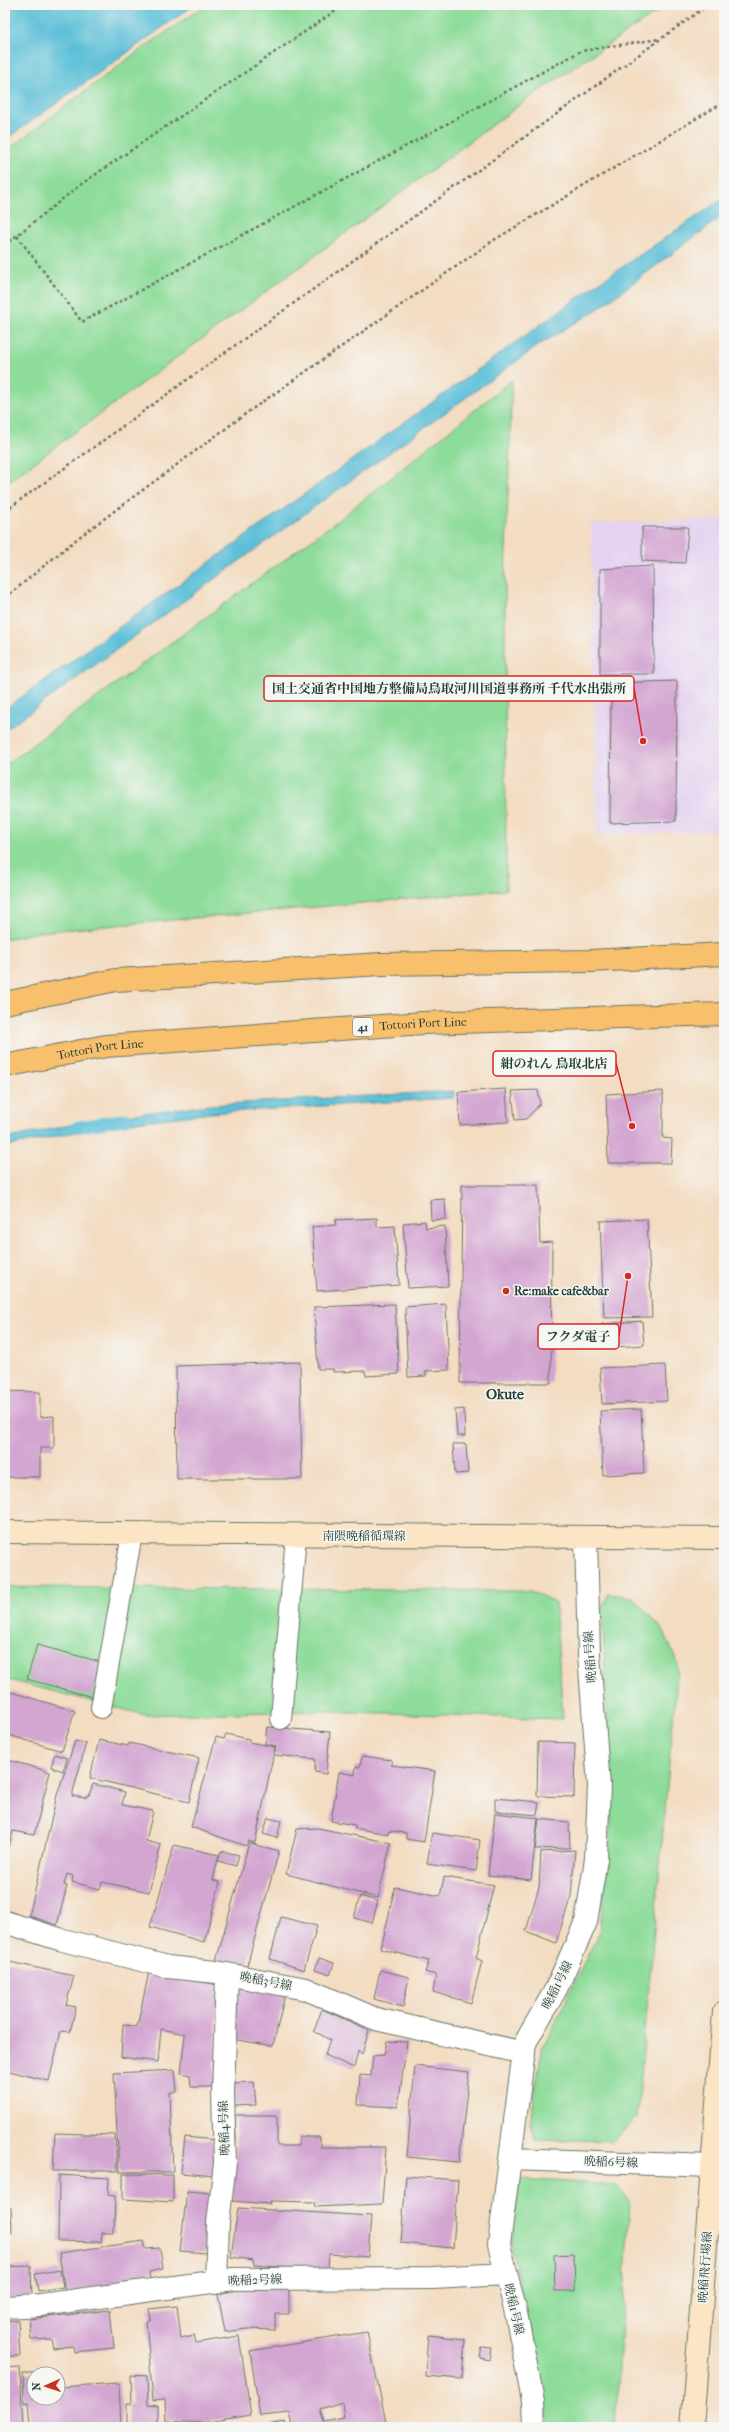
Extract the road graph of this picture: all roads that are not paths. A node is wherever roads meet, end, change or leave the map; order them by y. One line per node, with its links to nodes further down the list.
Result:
1 (724, 954): 2 (main road)
2 (5, 1003)
3 (724, 1014): 4 (main road, Tottori Port Line / 41)
4 (5, 1066)
5 (5, 1532): 6 (street, 南隈晩稲循環線)
6 (132, 1534): 7 (street, 南隈晩稲循環線); 10 (lane)
7 (296, 1535): 8 (street, 南隈晩稲循環線); 11 (lane)
8 (586, 1537): 9 (street, 南隈晩稲循環線); 15 (street, 晩稲1号線)
9 (724, 1538)
10 (102, 1708)
11 (281, 1719)
12 (5, 1922): 13 (street, 晩稲3号線)
13 (227, 1974): 15 (street, 晩稲3号線); 19 (street, 晩稲4号線)
14 (724, 2012): 17 (street, 晩稲飛行場線)
15 (524, 2053): 16 (street, 晩稲1号線)
16 (510, 2159): 17 (street, 晩稲6号線); 18 (street, 晩稲1号線)
17 (718, 2166): 22 (street, 晩稲飛行場線)
18 (506, 2274): 19 (street, 晩稲2号線); 21 (street, 晩稲1号線)
19 (216, 2282): 20 (street, 晩稲2号線)
20 (5, 2307)
21 (534, 2427)
22 (692, 2427)

